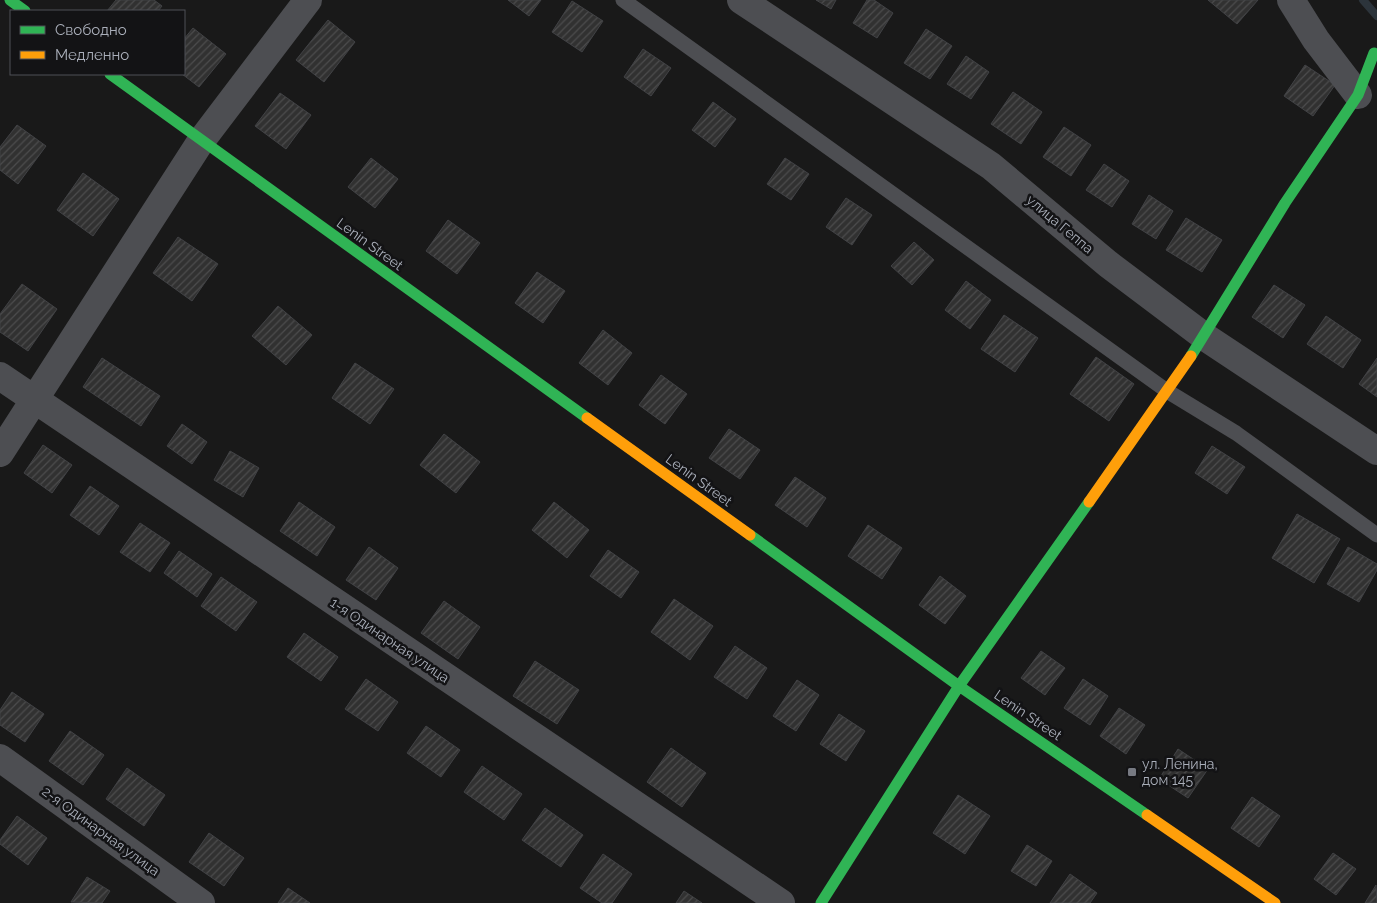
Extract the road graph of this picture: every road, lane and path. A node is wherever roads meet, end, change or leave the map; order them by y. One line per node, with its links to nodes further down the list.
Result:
1 (10, 0): 6 (main road)
2 (308, 0): 10 (street)
3 (623, 0): 13 (lane)
4 (741, 0): 11 (street, улица Геппа)
5 (1291, 0): 9 (street)
6 (24, 10)
7 (1374, 53): 9 (main road)
8 (111, 75): 10 (main road, Lenin Street)
9 (1358, 95): 11 (main road)
10 (201, 141): 14 (street); 18 (main road, Lenin Street)
11 (1205, 337): 13 (main road); 15 (street, улица Геппа)
12 (0, 376): 14 (street, 1-я Одинарная улица)
13 (1167, 390): 17 (lane); 18 (main road)
14 (35, 401): 16 (street); 21 (street, 1-я Одинарная улица)
15 (1377, 451)
16 (0, 453)
17 (1377, 535)
18 (959, 686): 22 (main road); 23 (main road, Lenin Street)
19 (0, 758): 20 (street, 2-я Одинарная улица)
20 (201, 903)
21 (781, 903)
22 (822, 903)
23 (1275, 903)

